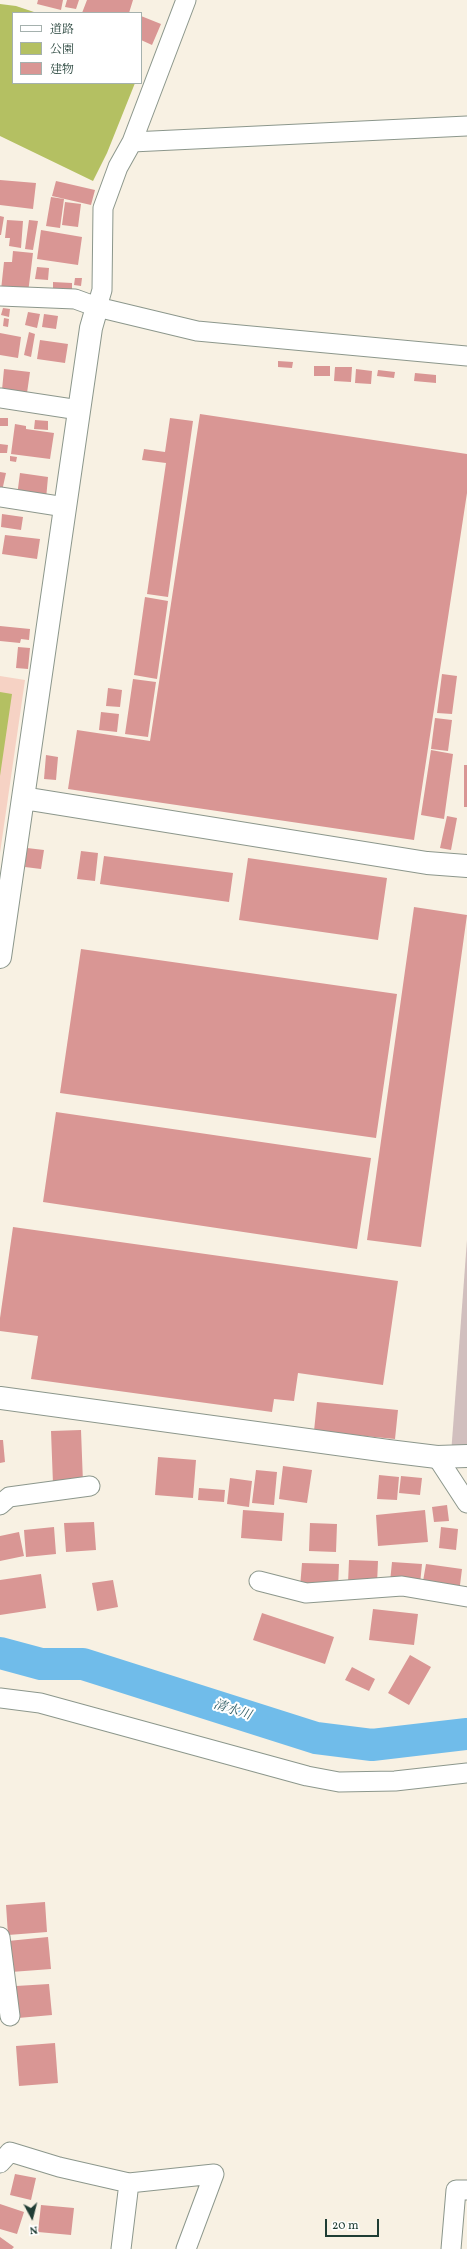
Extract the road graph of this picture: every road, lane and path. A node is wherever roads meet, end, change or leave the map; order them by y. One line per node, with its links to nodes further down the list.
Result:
1 (183, 1): 3 (street)
2 (467, 126): 3 (street)
3 (132, 142): 5 (street)
4 (0, 296): 5 (street)
5 (97, 307): 6 (street); 8 (street)
6 (467, 356)
7 (0, 398): 8 (street)
8 (79, 410): 10 (street)
9 (0, 497): 10 (street)
10 (65, 507): 11 (street)
11 (23, 798): 12 (street); 13 (street)
12 (467, 866)
13 (0, 957)
14 (0, 1398): 16 (street)
15 (467, 1456): 16 (street)
16 (437, 1457): 18 (street)
17 (90, 1486): 19 (street)
18 (467, 1503)
19 (0, 1506)
20 (259, 1581): 21 (street)
21 (467, 1597)
22 (0, 1698): 23 (street)
23 (467, 1773)
24 (0, 1937): 25 (street)
25 (10, 2016)
26 (0, 2163): 27 (street)
27 (129, 2183): 29 (street); 30 (street)
28 (467, 2190): 31 (street)
29 (121, 2249)
30 (186, 2249)
31 (451, 2249)

